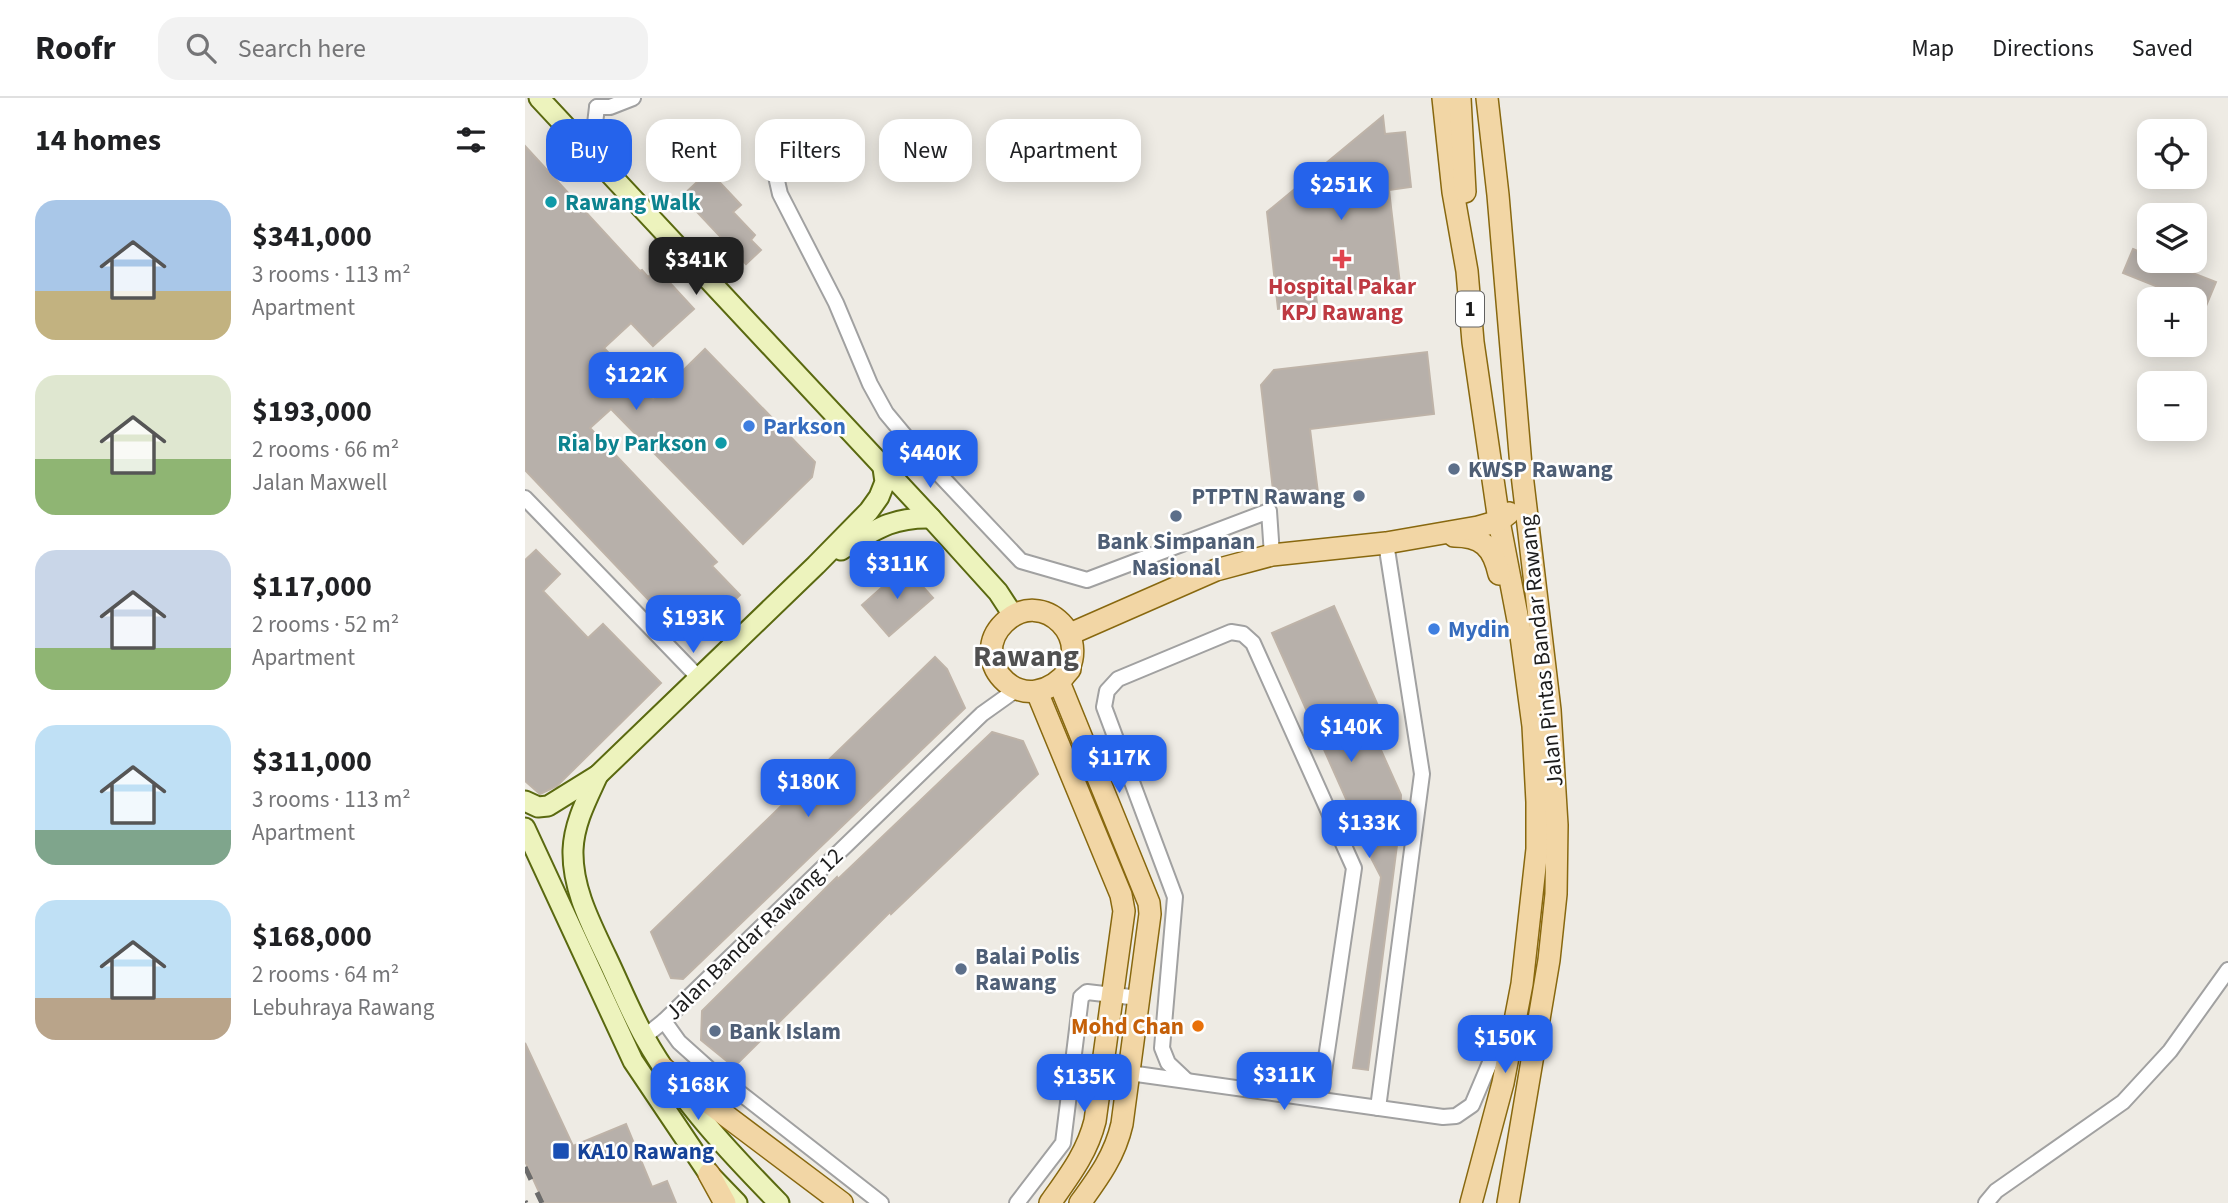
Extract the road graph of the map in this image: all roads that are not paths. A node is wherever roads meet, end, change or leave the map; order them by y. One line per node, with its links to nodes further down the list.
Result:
1 (539, 98): 7 (street)
2 (633, 98): 6 (street)
3 (1443, 98): 10 (main road, Jalan Pintas Bandar Rawang / 1)
4 (1460, 98): 10 (main road)
5 (1487, 98): 11 (main road, Jalan Pintas Bandar Rawang / 1)
6 (593, 102)
7 (560, 119)
8 (619, 182): 12 (street)
9 (777, 182): 18 (street)
10 (1467, 271): 15 (main road, Jalan Pintas Bandar Rawang / 1)
11 (1521, 466): 15 (main road); 51 (main road, Jalan Pintas Bandar Rawang / 1)
12 (883, 468): 14 (street); 19 (street)
13 (525, 498): 23 (street)
14 (931, 518): 19 (street); 20 (street)
15 (1499, 521): 16 (main road); 25 (main road, Jalan Pintas Bandar Rawang / 1)
16 (1430, 536): 17 (main road); 25 (main road)
17 (1385, 543): 18 (main road); 40 (street)
18 (1272, 555): 21 (main road)
19 (816, 565): 23 (street)
20 (1013, 615): 21 (main road); 24 (main road)
21 (1070, 634): 22 (main road)
22 (1065, 675): 24 (main road); 32 (main road)
23 (699, 678): 26 (street)
24 (1027, 690): 31 (main road); 33 (street, Jalan Bandar Rawang 12)
25 (1535, 754): 30 (main road, Jalan Pintas Bandar Rawang / 1)
26 (598, 775): 27 (street); 34 (street)
27 (525, 801)
28 (525, 828): 41 (street)
29 (2228, 970): 52 (street)
30 (1522, 984): 40 (street); 50 (main road, Jalan Pintas Bandar Rawang / 1)
31 (1111, 995): 32 (street); 36 (main road); 47 (street)
32 (1139, 998): 37 (main road)
33 (664, 1021): 34 (street, Jalan Bandar Rawang 12); 46 (street)
34 (644, 1037): 35 (street)
35 (664, 1069): 44 (street); 45 (main road)
36 (1101, 1069): 37 (street); 48 (main road)
37 (1129, 1072): 38 (street); 49 (main road)
38 (1186, 1080): 39 (street); 39 (street)
39 (1320, 1099): 40 (street)
40 (1378, 1108)
41 (709, 1174): 42 (main road); 43 (street)
42 (725, 1203)
43 (737, 1203)
44 (779, 1203)
45 (842, 1203)
46 (881, 1203)
47 (1017, 1203)
48 (1050, 1203)
49 (1080, 1203)
50 (1471, 1203)
51 (1508, 1203)
52 (1986, 1203)

